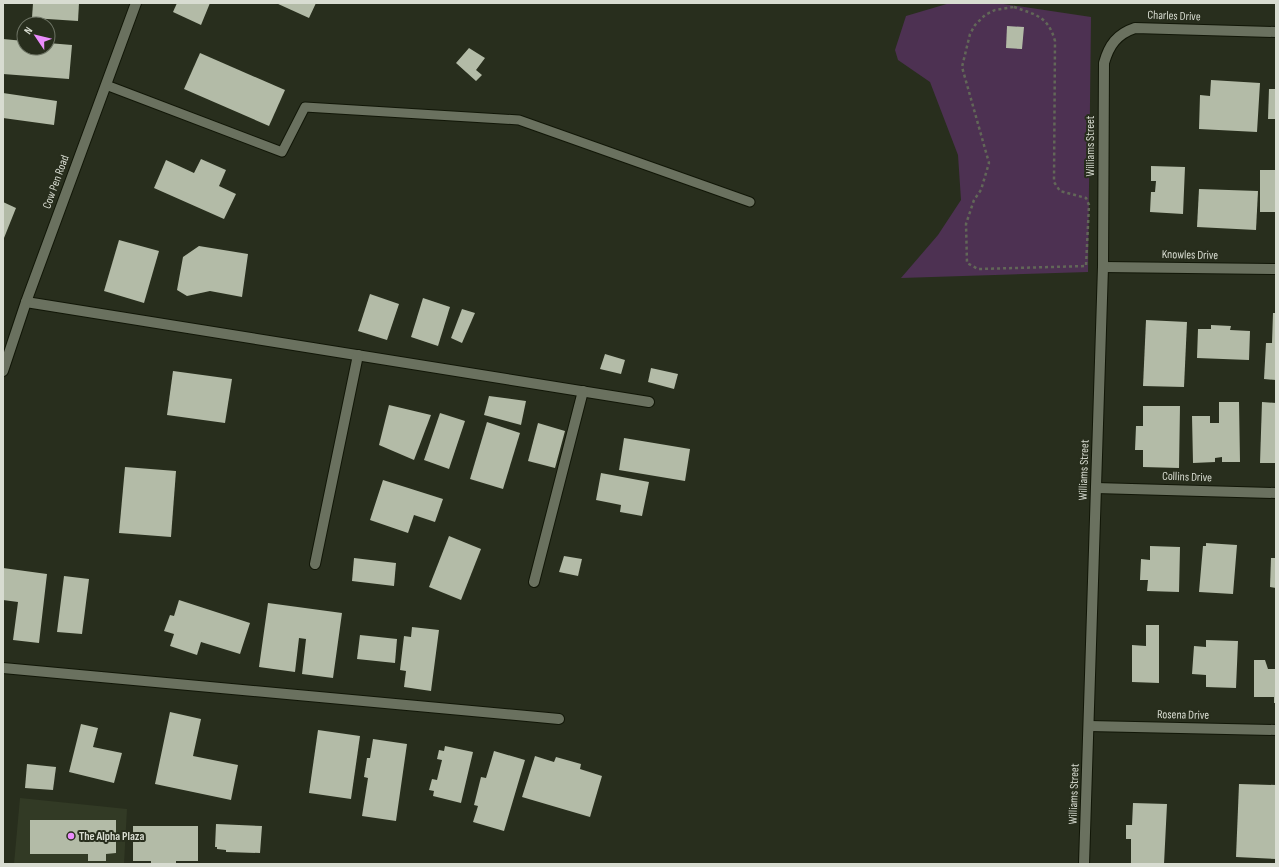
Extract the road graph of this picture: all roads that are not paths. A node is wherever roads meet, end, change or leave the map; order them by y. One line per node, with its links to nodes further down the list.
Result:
1 (136, 3): 4 (street, Cow Pen Road)
2 (1276, 32): 3 (street, Charles Drive)
3 (1104, 77): 6 (street, Williams Street)
4 (106, 85): 5 (lane); 8 (street, Cow Pen Road)
5 (750, 202)
6 (1103, 267): 7 (street, Knowles Drive); 13 (street, Williams Street)
7 (1276, 269)
8 (26, 302): 9 (street); 10 (street, Cow Pen Road)
9 (358, 355): 11 (street); 15 (street)
10 (3, 371)
11 (583, 391): 12 (street); 16 (street)
12 (649, 402)
13 (1096, 488): 14 (street, Collins Drive); 19 (street, Williams Street)
14 (1276, 493)
15 (315, 564)
16 (534, 582)
17 (3, 668): 18 (street)
18 (559, 719)
19 (1089, 726): 20 (street, Rosena Drive); 21 (street, Williams Street)
20 (1276, 730)
21 (1084, 864)

